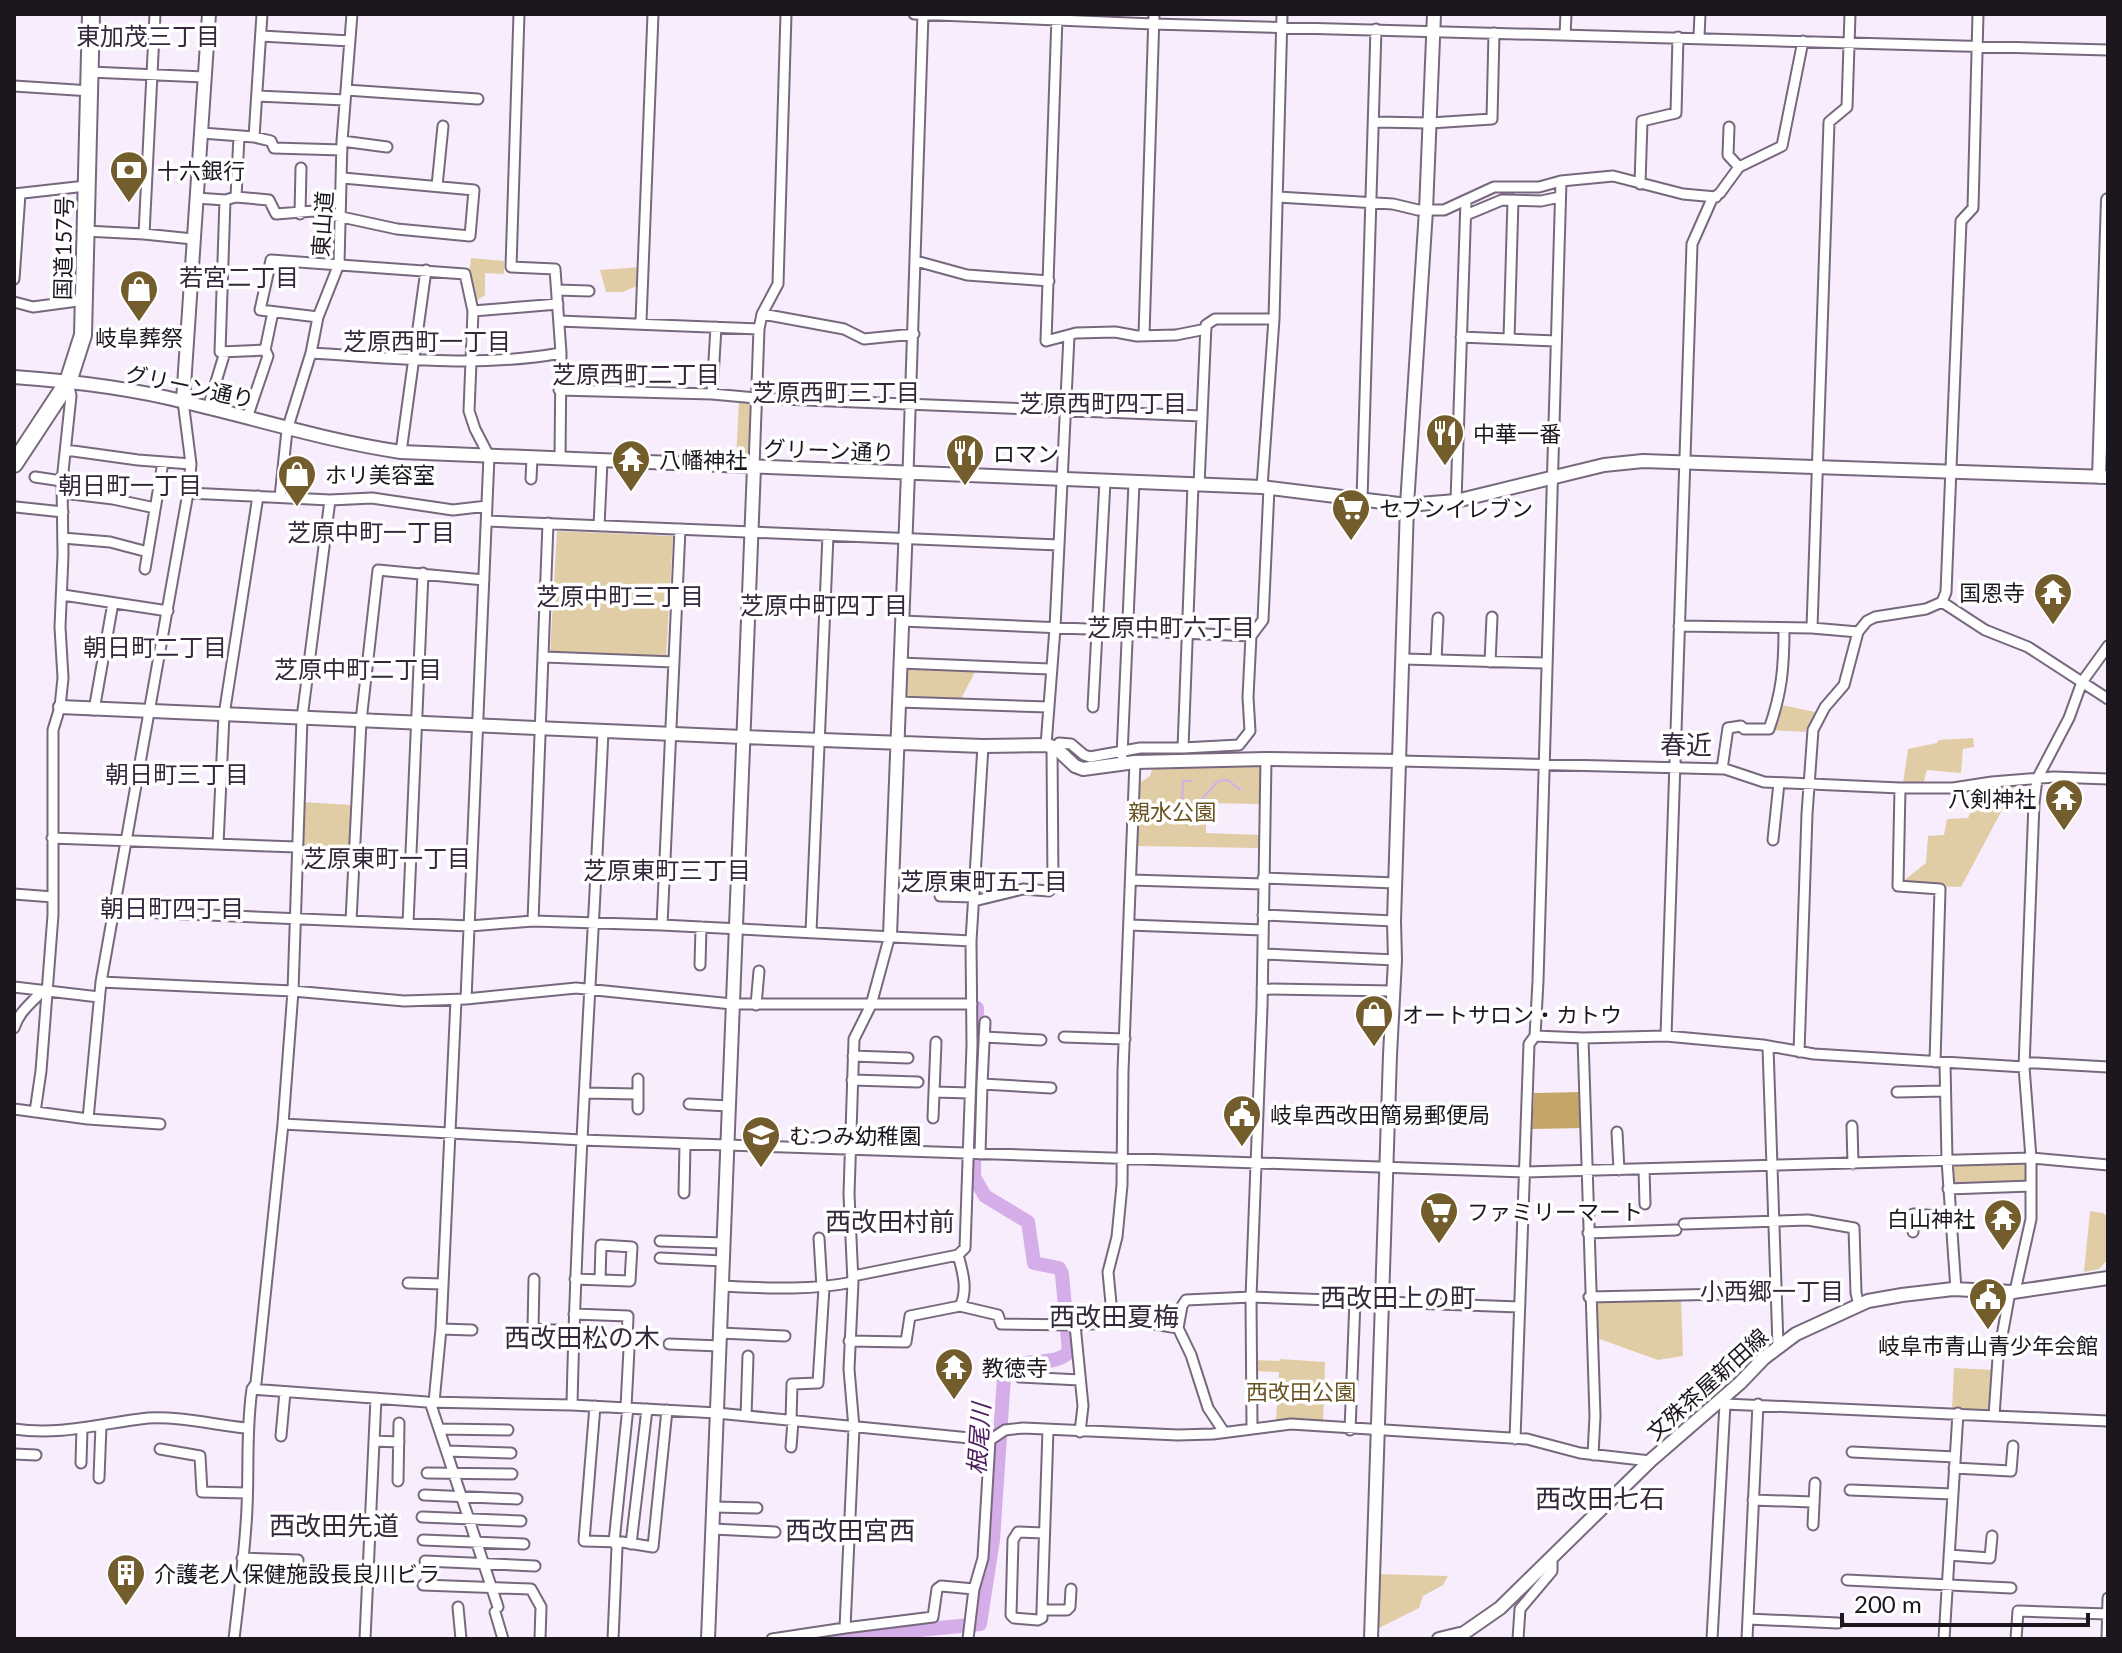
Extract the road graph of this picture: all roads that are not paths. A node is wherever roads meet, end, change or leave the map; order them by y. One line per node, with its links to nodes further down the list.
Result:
1 (91, 14): 32 (highway, 国道157号)
2 (155, 14): 33 (street)
3 (209, 14): 34 (street)
4 (262, 14): 24 (street)
5 (352, 14): 27 (street, 東山道)
6 (519, 14): 79 (street)
7 (653, 14): 90 (street)
8 (786, 14): 86 (street)
9 (914, 14): 10 (street)
10 (923, 14): 17 (street); 74 (street)
11 (1282, 14): 19 (street)
12 (1434, 14): 21 (street)
13 (1566, 14): 23 (street)
14 (1700, 14): 26 (street)
15 (1850, 14): 29 (street)
16 (1978, 14): 30 (street)
17 (1057, 17): 18 (street); 78 (street)
18 (1153, 19): 19 (street); 95 (street)
19 (1282, 26): 20 (street); 57 (street)
20 (1376, 29): 21 (street); 40 (street)
21 (1433, 32): 22 (street); 41 (street)
22 (1494, 33): 23 (street); 41 (street)
23 (1565, 35): 25 (street)
24 (261, 36): 27 (street); 38 (street)
25 (1678, 37): 26 (street); 53 (street)
26 (1699, 37): 28 (street)
27 (350, 41): 37 (street, 東山道)
28 (1803, 41): 29 (street); 49 (street)
29 (1849, 42): 30 (street); 129 (street)
30 (1977, 45): 31 (street); 131 (street)
31 (2108, 50)
32 (90, 72): 33 (street); 36 (highway, 国道157号)
33 (152, 75): 34 (street); 72 (street)
34 (204, 77): 44 (street)
35 (14, 86): 36 (street)
36 (91, 91): 54 (highway, 国道157号)
37 (346, 95): 38 (street); 39 (street); 47 (street, 東山道)
38 (257, 96): 46 (street)
39 (478, 99)
40 (1374, 122): 41 (street); 65 (street)
41 (1430, 123): 66 (street)
42 (443, 126): 55 (street)
43 (1729, 127): 49 (street)
44 (202, 133): 45 (street); 60 (street)
45 (239, 136): 46 (street); 61 (street)
46 (254, 137): 47 (street)
47 (342, 146): 48 (street); 51 (street, 東山道)
48 (387, 147)
49 (1739, 167): 59 (street)
50 (301, 168): 67 (street)
51 (343, 178): 55 (street); 69 (street, 東山道)
52 (1561, 181): 53 (street); 58 (street); 64 (street)
53 (1640, 184): 59 (street)
54 (86, 186): 56 (street); 71 (highway, 国道157号)
55 (437, 186): 69 (street)
56 (17, 194): 77 (street)
57 (1278, 197): 65 (street); 88 (street)
58 (1560, 197): 62 (street); 99 (street)
59 (1716, 197): 125 (street)
60 (196, 198): 61 (street); 73 (street)
61 (231, 198): 67 (street); 101 (street)
62 (1513, 200): 68 (street); 98 (street)
63 (2108, 200): 70 (street)
64 (1466, 201): 66 (street); 68 (street)
65 (1371, 203): 66 (street); 146 (street)
66 (1426, 210): 149 (street)
67 (300, 214): 69 (street)
68 (1466, 215): 97 (street)
69 (341, 218): 75 (street, 東山道)
70 (2108, 218): 134 (street)
71 (85, 231): 72 (street); 81 (highway, 国道157号)
72 (144, 234): 73 (street)
73 (193, 239): 111 (street)
74 (916, 261): 78 (street); 94 (street)
75 (339, 264): 76 (street); 85 (street); 87 (street, 東山道)
76 (426, 270): 84 (street); 104 (street)
77 (14, 279)
78 (1049, 281): 96 (street)
79 (557, 290): 80 (street); 83 (street)
80 (589, 291)
81 (85, 300): 82 (street); 107 (highway, 国道157号)
82 (14, 302)
83 (558, 304): 84 (street); 89 (street)
84 (473, 311): 105 (street)
85 (273, 312): 87 (street); 100 (street)
86 (762, 314): 92 (street); 94 (street)
87 (318, 317): 102 (street, 東山道)
88 (1274, 319): 93 (street); 141 (street)
89 (559, 321): 91 (street); 103 (street)
90 (641, 321)
91 (716, 327): 92 (street); 109 (street)
92 (759, 329): 110 (street)
93 (1206, 329): 95 (street); 115 (street)
94 (914, 334): 112 (street)
95 (1144, 335): 96 (street)
96 (1069, 336): 114 (street)
97 (1461, 337): 98 (street); 148 (street)
98 (1509, 339): 99 (street)
99 (1556, 341): 133 (street)
100 (265, 350): 101 (street); 116 (street)
101 (225, 352): 113 (street)
102 (311, 353): 104 (street); 117 (street, 東山道)
103 (561, 353): 105 (street); 108 (street)
104 (414, 359): 105 (street); 119 (street)
105 (470, 362): 120 (street)
106 (14, 377): 107 (street, グリーン通り)
107 (68, 382): 111 (street, グリーン通り); 118 (street); 126 (highway, 国道157号)
108 (559, 390): 109 (street); 122 (street)
109 (712, 394): 110 (street)
110 (756, 398): 112 (street); 128 (street)
111 (183, 401): 113 (street, グリーン通り); 127 (street)
112 (912, 404): 114 (street); 130 (street)
113 (208, 408): 116 (street, グリーン通り)
114 (1066, 411): 115 (street); 136 (street)
115 (1202, 416): 140 (street)
116 (247, 418): 117 (street, グリーン通り)
117 (287, 430): 119 (street, グリーン通り); 145 (street, 東山道)
118 (66, 450): 124 (street); 137 (street)
119 (401, 452): 120 (street, グリーン通り)
120 (489, 456): 121 (street, グリーン通り); 150 (street)
121 (532, 458): 122 (street, グリーン通り); 135 (street)
122 (560, 459): 123 (street, グリーン通り)
123 (602, 461): 128 (street, グリーン通り); 156 (street)
124 (163, 462): 127 (street); 152 (street)
125 (1684, 462): 129 (street, グリーン通り); 133 (street, グリーン通り); 174 (street)
126 (14, 464)
127 (191, 464): 143 (street)
128 (754, 467): 130 (street, グリーン通り); 158 (street)
129 (1817, 467): 131 (street, グリーン通り); 176 (street)
130 (908, 473): 136 (street, グリーン通り); 161 (street)
131 (1950, 473): 134 (street, グリーン通り); 168 (street)
132 (35, 477): 137 (street)
133 (1551, 477): 148 (street, グリーン通り); 190 (street)
134 (2103, 477)
135 (531, 479)
136 (1063, 479): 138 (street, グリーン通り); 162 (street)
137 (62, 481): 142 (street)
138 (1105, 481): 139 (street, グリーン通り); 178 (street)
139 (1134, 483): 140 (street, グリーン通り); 179 (street)
140 (1196, 485): 141 (street, グリーン通り); 181 (street)
141 (1265, 488): 146 (street, グリーン通り); 182 (street)
142 (63, 493): 152 (street); 153 (street)
143 (188, 493): 144 (street); 170 (street)
144 (258, 496): 145 (street); 200 (street)
145 (280, 497): 147 (street)
146 (1362, 499): 149 (street, グリーン通り)
147 (330, 500): 150 (street); 201 (street)
148 (1456, 501): 149 (street, グリーン通り)
149 (1407, 505): 185 (street)
150 (487, 506): 154 (street)
151 (16, 507): 153 (street)
152 (155, 508): 163 (street)
153 (63, 512): 160 (street)
154 (487, 521): 155 (street); 166 (street)
155 (548, 523): 156 (street); 184 (street)
156 (599, 526): 157 (street)
157 (680, 529): 158 (street); 187 (street)
158 (751, 532): 159 (street); 208 (street)
159 (828, 535): 161 (street); 209 (street)
160 (63, 538): 163 (street); 167 (street)
161 (904, 539): 162 (street); 173 (street)
162 (1059, 545): 175 (street)
163 (148, 552): 164 (street)
164 (145, 569)
165 (423, 573): 166 (street); 202 (street); 203 (street)
166 (484, 580): 204 (street)
167 (63, 595): 169 (street); 195 (street)
168 (1942, 602): 180 (street); 192 (street)
169 (113, 603): 170 (street); 198 (street)
170 (168, 611): 199 (street)
171 (1492, 617): 188 (street)
172 (1438, 618): 186 (street)
173 (902, 621): 175 (street); 189 (street)
174 (1679, 626): 177 (street); 219 (street)
175 (1055, 628): 178 (street); 191 (street)
176 (1812, 628): 177 (street); 180 (street)
177 (1784, 629): 220 (street)
178 (1096, 630): 179 (street); 197 (street)
179 (1126, 631): 181 (street); 214 (street)
180 (1858, 632): 224 (street)
181 (1186, 633): 182 (street); 213 (street)
182 (1251, 636): 213 (street)
183 (2108, 646): 192 (street)
184 (544, 657): 187 (street); 205 (street)
185 (1404, 659): 186 (street); 216 (street)
186 (1436, 660): 188 (street)
187 (674, 662): 207 (street)
188 (1490, 662): 190 (street)
189 (900, 663): 191 (street); 194 (street)
190 (1545, 663): 218 (street)
191 (1050, 669): 196 (street)
192 (2082, 682): 193 (street); 221 (street)
193 (2108, 699)
194 (899, 702): 196 (street); 210 (street)
195 (60, 707): 198 (street); 226 (street)
196 (1048, 707): 212 (street)
197 (1093, 707)
198 (94, 710): 199 (street)
199 (149, 712): 200 (street); 227 (street)
200 (224, 715): 201 (street); 229 (street)
201 (302, 718): 202 (street); 230 (street)
202 (361, 721): 203 (street); 241 (street)
203 (417, 724): 204 (street); 244 (street)
204 (478, 726): 205 (street); 248 (street)
205 (541, 729): 206 (street); 242 (street)
206 (603, 731): 207 (street); 245 (street)
207 (671, 733): 208 (street); 246 (street)
208 (743, 737): 209 (street); 250 (street)
209 (821, 739): 210 (street); 252 (street)
210 (899, 742): 211 (street); 253 (street)
211 (983, 746): 212 (street); 237 (street)
212 (1051, 746): 214 (street); 237 (street)
213 (1183, 748): 214 (street)
214 (1121, 757): 217 (street)
215 (1266, 759): 216 (street); 217 (street); 232 (street)
216 (1400, 761): 218 (street); 233 (street)
217 (1135, 762): 231 (street)
218 (1542, 763): 219 (street); 274 (street)
219 (1675, 769): 220 (street); 275 (street)
220 (1722, 769): 223 (street)
221 (2037, 779): 222 (street); 225 (street); 287 (street)
222 (2108, 779)
223 (1779, 783): 224 (street); 228 (street)
224 (1809, 785): 225 (street); 283 (street)
225 (1900, 788): 286 (street)
226 (52, 838): 227 (street); 236 (street)
227 (126, 840): 229 (street); 238 (street)
228 (1773, 840)
229 (218, 844): 230 (street)
230 (296, 847): 240 (street)
231 (1131, 880): 232 (street); 247 (street)
232 (1263, 881): 233 (street); 239 (street)
233 (1396, 883): 243 (street)
234 (14, 894): 236 (street)
235 (940, 896): 237 (street)
236 (53, 897): 263 (street)
237 (974, 899): 254 (street)
238 (114, 911): 240 (street); 259 (street)
239 (1263, 915): 243 (street); 251 (street)
240 (295, 919): 241 (street); 264 (street)
241 (351, 921): 244 (street)
242 (533, 921): 245 (street); 248 (street)
243 (1394, 921): 256 (street)
244 (408, 923): 248 (street)
245 (594, 924): 246 (street); 262 (street)
246 (662, 925): 249 (street)
247 (1129, 925): 251 (street); 279 (street)
248 (470, 926): 267 (street)
249 (701, 927): 250 (street); 257 (street)
250 (735, 929): 252 (street); 268 (street)
251 (1263, 930): 255 (street)
252 (811, 932): 253 (street)
253 (890, 935): 254 (street); 271 (street)
254 (971, 941): 269 (street)
255 (1263, 954): 256 (street); 261 (street)
256 (1395, 960): 265 (street)
257 (700, 965)
258 (759, 971): 270 (street)
259 (101, 982): 264 (street); 266 (street)
260 (14, 987): 263 (street)
261 (1262, 989): 265 (street); 321 (street)
262 (591, 990): 267 (street); 268 (street); 297 (street)
263 (45, 991): 266 (street); 273 (street); 304 (street)
264 (293, 991): 267 (street); 308 (street)
265 (1394, 991): 324 (street)
266 (99, 997): 306 (street)
267 (461, 1000): 311 (street)
268 (732, 1004): 270 (street); 301 (street)
269 (972, 1004): 271 (street); 298 (street)
270 (756, 1005): 271 (street)
271 (871, 1005): 284 (street)
272 (985, 1022): 276 (street)
273 (14, 1028)
274 (1535, 1036): 278 (street); 329 (street)
275 (1666, 1036): 278 (street); 282 (street)
276 (984, 1037): 280 (street); 292 (street)
277 (1064, 1037): 279 (street)
278 (1583, 1038): 328 (street)
279 (1125, 1039): 318 (street)
280 (1041, 1040)
281 (936, 1042): 295 (street)
282 (1768, 1047): 283 (street); 325 (street)
283 (1799, 1052): 286 (street)
284 (853, 1056): 285 (street); 290 (street)
285 (908, 1058)
286 (1940, 1063): 287 (street); 294 (street)
287 (2024, 1067): 288 (street); 319 (street)
288 (2108, 1067)
289 (638, 1079): 299 (street)
290 (852, 1080): 291 (street); 315 (street)
291 (918, 1082)
292 (982, 1084): 293 (street); 317 (street)
293 (1051, 1088)
294 (1945, 1091): 296 (street); 320 (street)
295 (934, 1092): 298 (street); 305 (street)
296 (1897, 1092)
297 (585, 1093): 299 (street); 312 (street)
298 (970, 1093): 316 (street)
299 (637, 1094): 303 (street)
300 (689, 1104): 301 (street)
301 (729, 1106): 314 (street)
302 (14, 1109): 304 (street)
303 (638, 1109)
304 (35, 1112): 306 (street)
305 (933, 1118)
306 (88, 1119): 307 (street)
307 (160, 1124)
308 (283, 1124): 311 (street); 378 (street)
309 (1852, 1126): 322 (street)
310 (1617, 1132): 327 (street)
311 (450, 1133): 312 (street); 350 (street)
312 (581, 1140): 313 (street); 346 (street)
313 (685, 1144): 314 (street); 332 (street)
314 (727, 1146): 315 (street); 340 (street)
315 (850, 1149): 316 (street); 347 (street)
316 (967, 1154): 317 (street); 341 (street)
317 (980, 1154): 318 (street)
318 (1121, 1157): 321 (street); 364 (street)
319 (2031, 1158): 320 (street); 323 (street); 330 (street)
320 (1947, 1160): 322 (street); 331 (street)
321 (1255, 1163): 324 (street); 356 (street)
322 (1853, 1164): 325 (street)
323 (2108, 1165)
324 (1387, 1167): 329 (street); 359 (street)
325 (1771, 1167): 326 (street); 335 (street)
326 (1644, 1169): 327 (street); 333 (street)
327 (1619, 1170): 328 (street)
328 (1586, 1171): 329 (street); 337 (street)
329 (1525, 1172): 362 (street)
330 (2031, 1186): 331 (street); 354 (street)
331 (1948, 1189): 334 (street)
332 (684, 1193)
333 (1645, 1204)
334 (1950, 1217): 336 (street); 353 (street)
335 (1773, 1221): 337 (street); 355 (street); 360 (street)
336 (1913, 1232)
337 (1588, 1233): 357 (street)
338 (819, 1238): 352 (street)
339 (660, 1241): 340 (street)
340 (723, 1243): 343 (street)
341 (958, 1255): 347 (street); 361 (street)
342 (660, 1258): 343 (street)
343 (723, 1261): 351 (street)
344 (2108, 1278): 354 (street, 文殊茶屋新田線)
345 (534, 1279): 369 (street)
346 (575, 1279): 348 (street); 363 (street)
347 (853, 1279): 352 (street); 372 (street)
348 (600, 1280): 348 (street)
349 (408, 1283): 350 (street)
350 (443, 1284): 367 (street)
351 (722, 1286): 352 (street); 371 (street)
352 (823, 1288): 393 (street)
353 (1956, 1290): 354 (street, 文殊茶屋新田線); 360 (street, 文殊茶屋新田線)
354 (2013, 1292): 392 (street)
355 (1775, 1293): 357 (street); 374 (street)
356 (1251, 1297): 358 (street); 366 (street); 400 (street)
357 (1589, 1297): 422 (street)
358 (1355, 1300): 359 (street); 405 (street)
359 (1383, 1301): 362 (street); 406 (street)
360 (1859, 1305): 374 (street, 文殊茶屋新田線)
361 (960, 1306): 365 (street); 372 (street)
362 (1519, 1307): 410 (street)
363 (574, 1314): 369 (street); 386 (street)
364 (1110, 1317): 365 (street); 366 (street)
365 (1075, 1325): 377 (street)
366 (1178, 1328): 408 (street)
367 (441, 1329): 368 (street); 382 (street)
368 (472, 1330)
369 (574, 1331): 384 (street)
370 (785, 1336): 371 (street)
371 (720, 1339): 373 (street); 389 (street)
372 (849, 1341): 399 (street)
373 (669, 1344)
374 (1778, 1346): 381 (street, 文殊茶屋新田線)
375 (748, 1356): 391 (street)
376 (1020, 1377): 377 (street)
377 (1080, 1380): 407 (street)
378 (252, 1389): 379 (street); 398 (street)
379 (285, 1392): 380 (street); 409 (street)
380 (376, 1398): 382 (street); 412 (street)
381 (1723, 1401): 383 (street); 424 (street, 文殊茶屋新田線); 489 (street)
382 (432, 1402): 384 (street); 402 (street)
383 (1758, 1404): 390 (street); 439 (street)
384 (572, 1405): 385 (street)
385 (595, 1406): 386 (street); 453 (street)
386 (627, 1407): 387 (street); 453 (street)
387 (647, 1409): 388 (street); 455 (street)
388 (667, 1410): 389 (street); 455 (street)
389 (717, 1413): 391 (street); 441 (street)
390 (1958, 1413): 392 (street); 423 (street)
391 (746, 1416): 393 (street)
392 (1994, 1416): 394 (street)
393 (792, 1421): 399 (street); 415 (street)
394 (2108, 1421)
395 (399, 1423): 413 (street)
396 (101, 1425): 397 (street); 398 (street); 430 (street)
397 (82, 1428): 401 (street); 425 (street)
398 (246, 1428): 434 (street)
399 (854, 1428): 411 (street); 476 (street)
400 (1252, 1428): 405 (street); 408 (street)
401 (14, 1429)
402 (439, 1429): 403 (street); 417 (street)
403 (508, 1430)
404 (1048, 1430): 407 (street); 411 (street); 449 (street)
405 (1350, 1430): 406 (street)
406 (1378, 1431): 410 (street); 486 (street)
407 (1080, 1432): 408 (street)
408 (1224, 1432)
409 (281, 1436)
410 (1515, 1439): 422 (street)
411 (990, 1440): 468 (street)
412 (374, 1441): 413 (street); 479 (street)
413 (399, 1442): 431 (street)
414 (2013, 1446): 426 (street)
415 (791, 1447)
416 (160, 1449): 434 (street)
417 (447, 1451): 419 (street); 428 (street)
418 (1852, 1452): 423 (street)
419 (511, 1453)
420 (14, 1454): 421 (street)
421 (36, 1455)
422 (1593, 1455): 424 (street)
423 (1955, 1457): 426 (street)
424 (1650, 1461): 457 (street, 文殊茶屋新田線)
425 (81, 1463)
426 (1954, 1468): 435 (street)
427 (427, 1473): 428 (street)
428 (454, 1473): 429 (street); 437 (street)
429 (512, 1474)
430 (99, 1478)
431 (398, 1481)
432 (1815, 1483): 440 (street)
433 (1850, 1490): 435 (street)
434 (247, 1493): 458 (street)
435 (1953, 1494): 456 (street)
436 (424, 1495): 437 (street)
437 (462, 1496): 438 (street); 444 (street)
438 (517, 1499)
439 (1753, 1500): 440 (street); 474 (street)
440 (1813, 1502): 446 (street)
441 (714, 1507): 442 (street); 447 (street)
442 (757, 1508)
443 (422, 1517): 444 (street)
444 (469, 1519): 445 (street); 452 (street)
445 (521, 1521)
446 (1813, 1525)
447 (713, 1529): 448 (street); 484 (street)
448 (775, 1532)
449 (1044, 1533): 472 (street); 472 (street)
450 (1992, 1536): 456 (street)
451 (423, 1540): 452 (street)
452 (477, 1542): 454 (street); 461 (street)
453 (615, 1543): 455 (street); 483 (street)
454 (524, 1544)
455 (631, 1544)
456 (1949, 1555): 464 (street)
457 (1552, 1556): 487 (street, 文殊茶屋新田線); 488 (street)
458 (242, 1558): 459 (street); 478 (street)
459 (298, 1560)
460 (425, 1561): 461 (street)
461 (485, 1564): 462 (street); 466 (street)
462 (535, 1566)
463 (1847, 1580): 464 (street)
464 (1947, 1583): 467 (street); 491 (street)
465 (423, 1585): 466 (street)
466 (492, 1588): 481 (street); 482 (street)
467 (2011, 1588)
468 (974, 1589): 476 (street); 477 (street)
469 (1071, 1589): 472 (street)
470 (2108, 1598): 473 (street)
471 (458, 1607): 480 (street)
472 (1042, 1610)
473 (2108, 1614): 492 (street); 493 (street)
474 (1748, 1619): 475 (street); 490 (street)
475 (1838, 1623)
476 (845, 1628): 485 (street)
477 (969, 1631)
478 (234, 1639)
479 (365, 1639)
480 (461, 1639)
481 (503, 1639)
482 (540, 1639)
483 (613, 1639)
484 (708, 1639)
485 (772, 1639)
486 (1371, 1639)
487 (1439, 1639)
488 (1518, 1639)
489 (1712, 1639)
490 (1747, 1639)
491 (1944, 1639)
492 (2016, 1639)
493 (2107, 1639)

